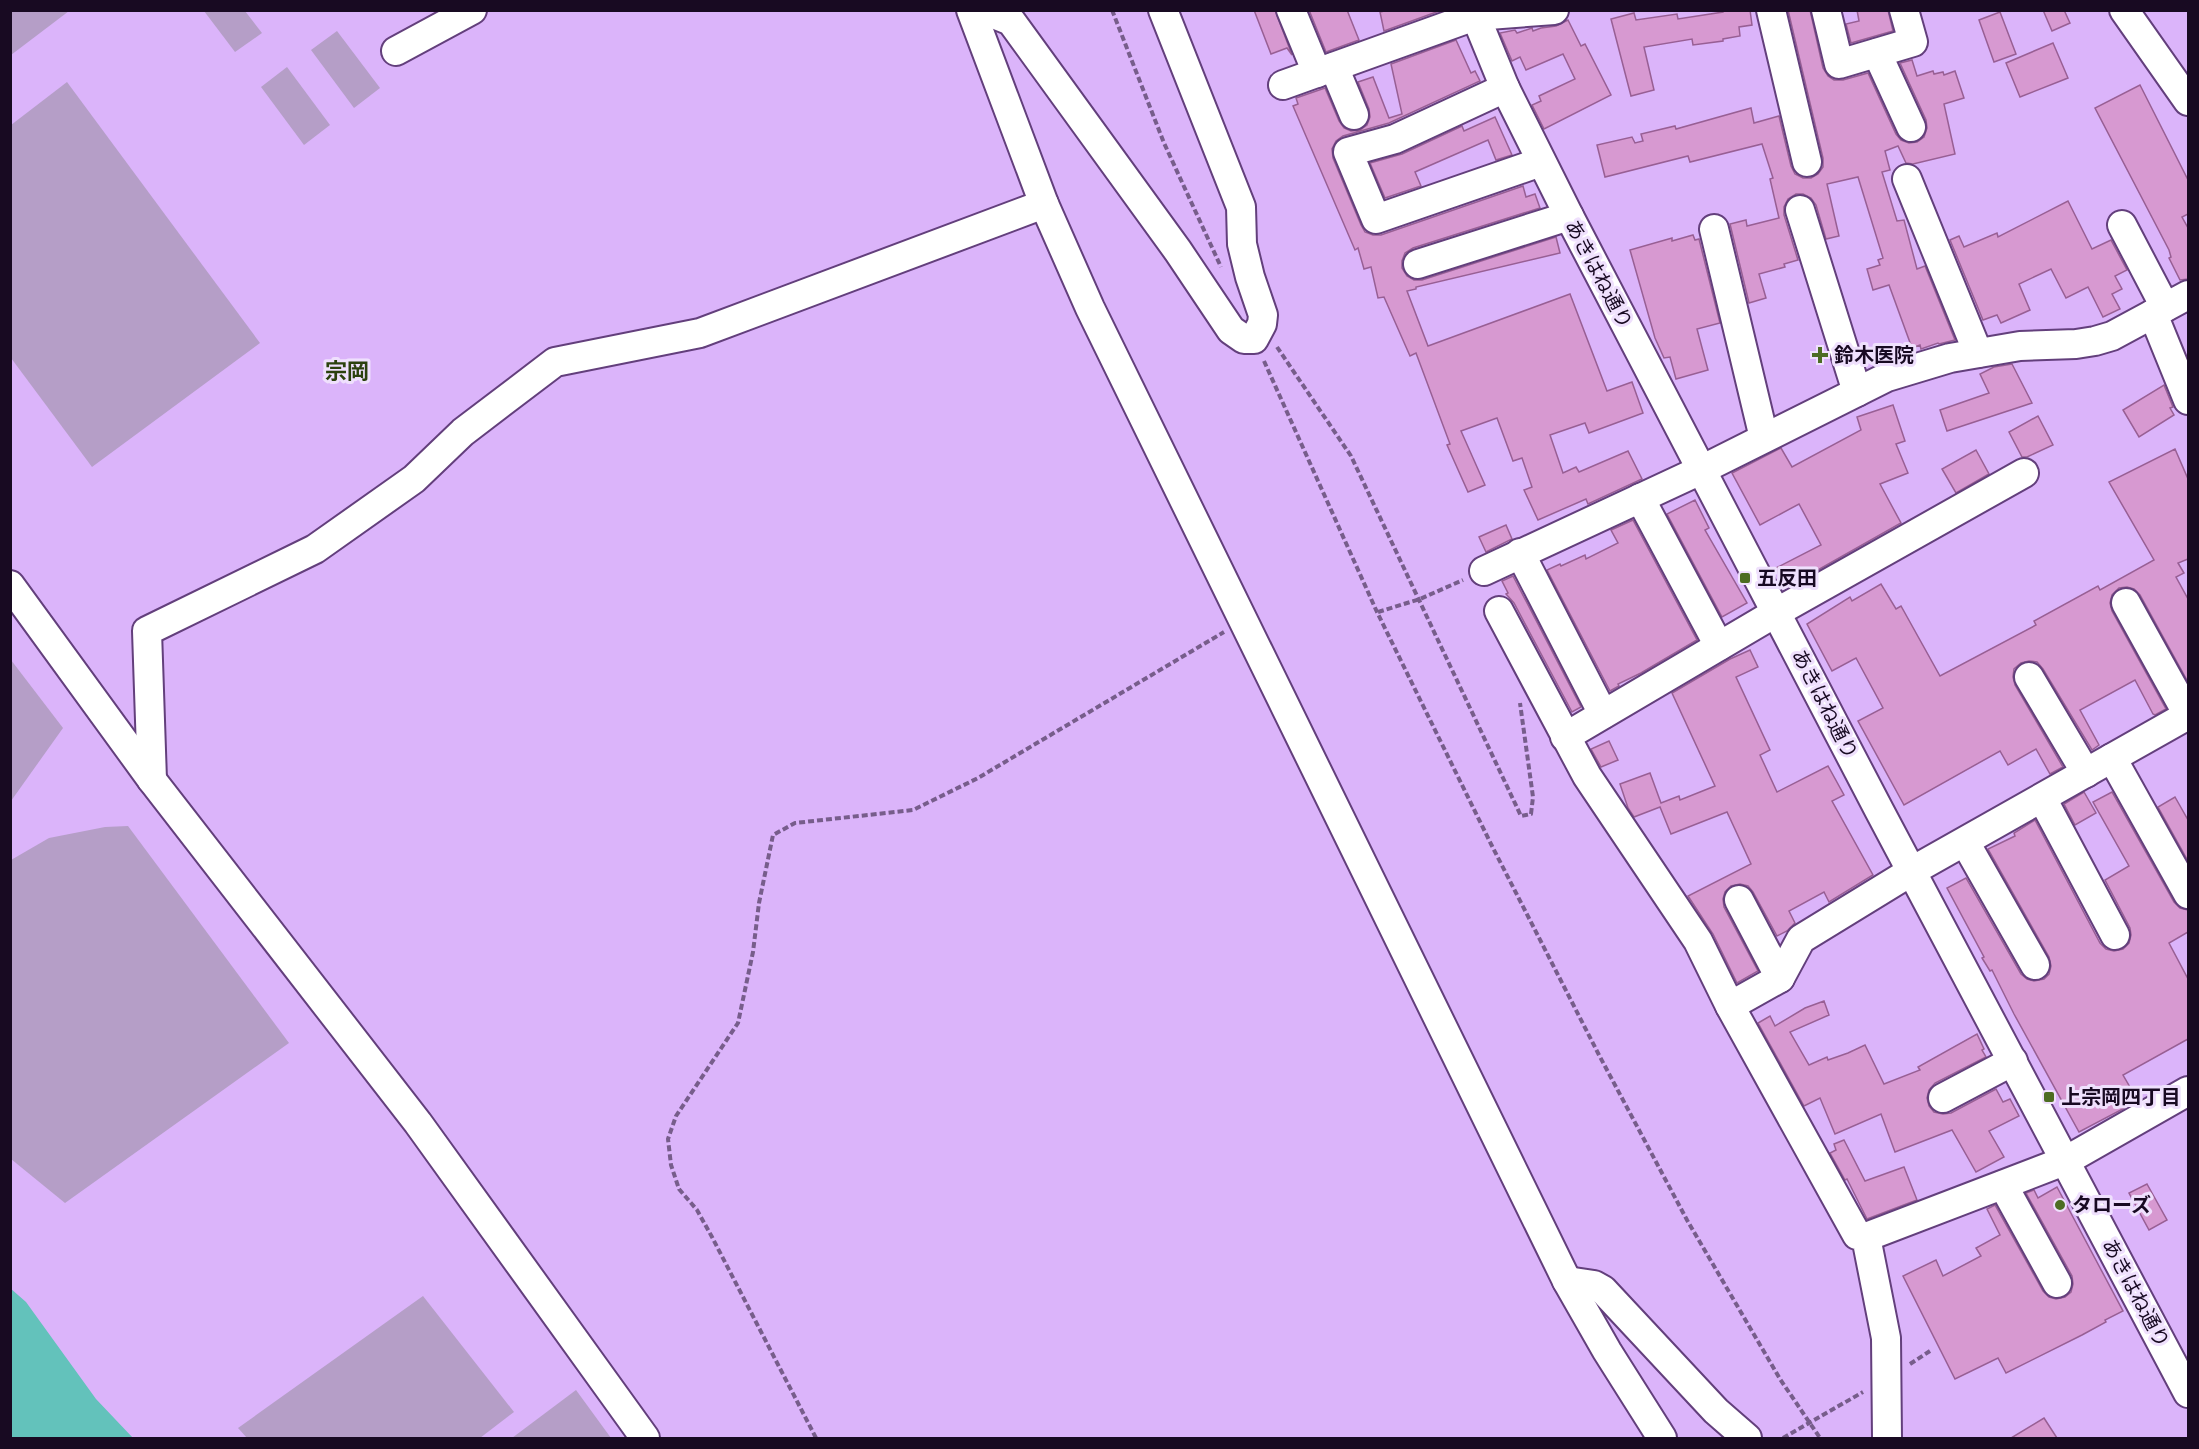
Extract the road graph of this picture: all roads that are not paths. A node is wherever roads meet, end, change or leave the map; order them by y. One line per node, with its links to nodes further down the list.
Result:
1 (472, 10): 12 (street)
2 (971, 10): 23 (street)
3 (984, 10): 4 (street)
4 (1163, 10)
5 (1291, 10): 14 (street)
6 (1554, 10): 11 (street)
7 (1771, 10): 21 (street)
8 (1826, 10): 13 (street)
9 (1904, 10): 13 (street)
10 (2124, 10): 17 (street)
11 (1474, 13): 14 (street); 16 (street, あきはね通り)
12 (396, 51)
13 (1876, 53): 19 (street)
14 (1326, 70): 15 (street); 18 (street)
15 (1283, 85)
16 (1505, 88): 20 (street, あきはね通り); 20 (street)
17 (2188, 101)
18 (1354, 115)
19 (1911, 127)
20 (1541, 162): 25 (street, あきはね通り)
21 (1807, 162)
22 (1907, 179): 30 (street)
23 (1044, 204): 50 (street); 66 (street)
24 (1800, 210): 31 (street)
25 (1569, 216): 28 (street); 34 (street, あきはね通り)
26 (2122, 225): 29 (street)
27 (1714, 229): 33 (street)
28 (1418, 264)
29 (2169, 305): 30 (street); 32 (street)
30 (1978, 353): 31 (street)
31 (1857, 392): 33 (street)
32 (2188, 399)
33 (1764, 438): 34 (street)
34 (1703, 469): 36 (street); 42 (street, あきはね通り)
35 (2024, 473): 42 (street)
36 (1640, 498): 37 (street); 43 (street)
37 (1520, 553): 38 (street); 45 (street)
38 (1484, 571)
39 (10, 585): 50 (street)
40 (2126, 603): 46 (street)
41 (1500, 611): 47 (street)
42 (1777, 612): 43 (street); 53 (street, あきはね通り)
43 (1719, 646): 45 (street)
44 (2029, 677): 49 (street)
45 (1603, 714): 47 (street)
46 (2188, 715): 48 (street)
47 (1565, 737): 59 (street)
48 (2112, 758): 49 (street); 54 (street)
49 (2086, 773): 51 (street)
50 (152, 780): 69 (street)
51 (2042, 798): 52 (street); 56 (street)
52 (1965, 842): 53 (street); 57 (street)
53 (1912, 871): 58 (street); 60 (street, あきはね通り)
54 (2188, 894)
55 (1739, 900): 58 (street)
56 (2115, 935)
57 (2035, 965)
58 (1780, 978): 59 (street)
59 (1730, 1006): 65 (street)
60 (2013, 1061): 62 (street); 63 (street, あきはね通り)
61 (2188, 1091): 63 (street)
62 (1943, 1098)
63 (2067, 1160): 64 (street); 68 (street, あきはね通り)
64 (2002, 1185): 65 (street); 67 (street)
65 (1866, 1238): 72 (street)
66 (1567, 1281): 70 (street); 71 (street)
67 (2057, 1283)
68 (2188, 1393)
69 (645, 1438)
70 (1662, 1438)
71 (1747, 1438)
72 (1887, 1438)

